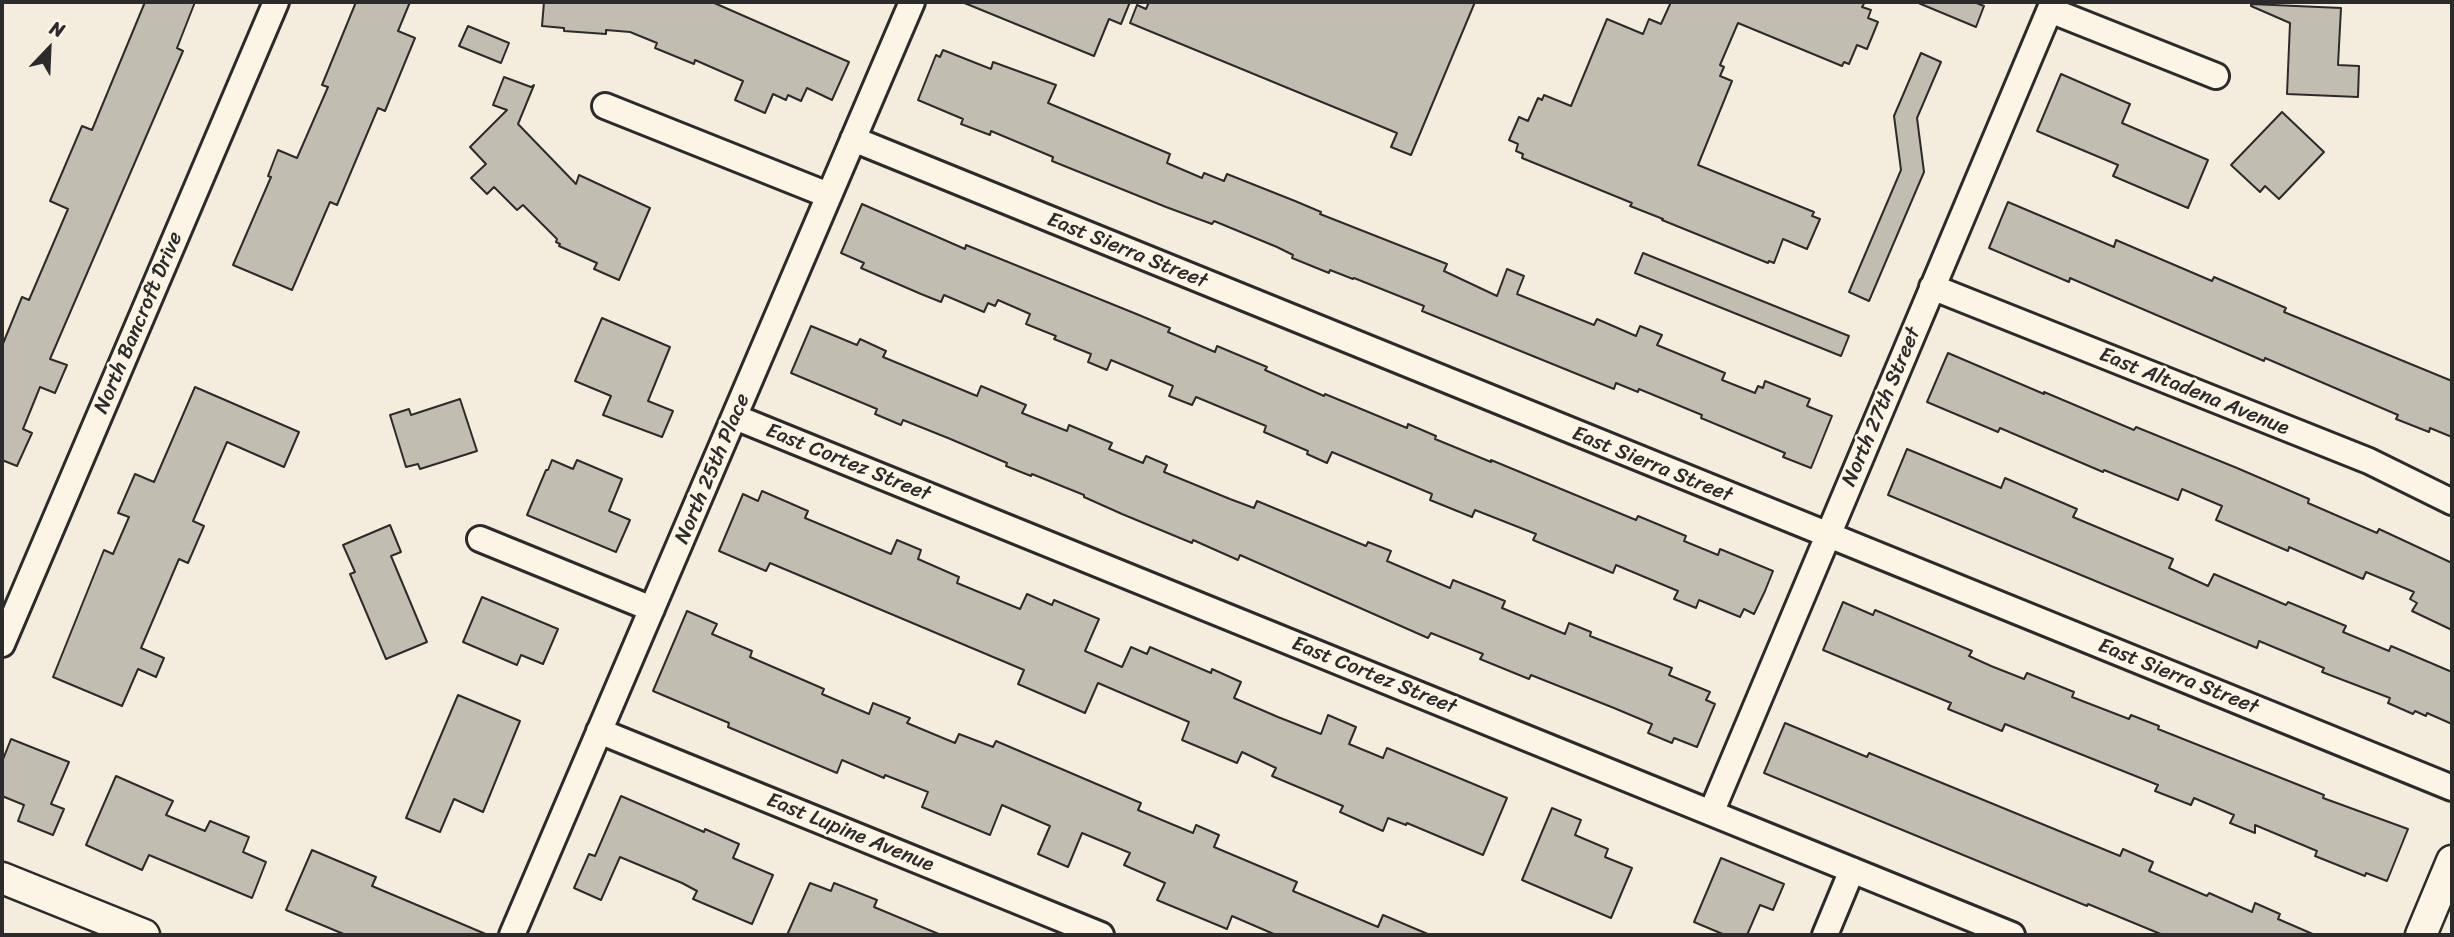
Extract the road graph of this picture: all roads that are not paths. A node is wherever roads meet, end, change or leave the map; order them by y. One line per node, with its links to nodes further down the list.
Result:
1 (276, 2): 14 (street, North Bancroft Drive)
2 (912, 2): 6 (street, North 25th Place)
3 (2052, 6): 4 (street); 8 (street, North 27th Street)
4 (2216, 76)
5 (606, 106): 7 (street)
6 (853, 139): 7 (street, North 25th Place); 11 (street, East Sierra Street)
7 (828, 195): 9 (street, North 25th Place)
8 (1932, 287): 10 (street, East Altadena Avenue); 11 (street, North 27th Street)
9 (735, 417): 13 (street, North 25th Place); 17 (street, East Cortez Street)
10 (2452, 502)
11 (1828, 536): 16 (street, East Sierra Street); 17 (street, North 27th Street)
12 (480, 539): 13 (street)
13 (652, 610): 15 (street, North 25th Place)
14 (2, 644)
15 (599, 731): 22 (street, North 25th Place); 23 (street, East Lupine Avenue)
16 (2452, 788)
17 (1711, 813): 19 (street, East Cortez Street)
18 (2451, 866): 26 (street)
19 (1852, 870): 24 (street); 25 (street, East Cortez Street)
20 (2, 878): 21 (street)
21 (144, 935)
22 (512, 935)
23 (1101, 935)
24 (1825, 935)
25 (2012, 935)
26 (2421, 935)

